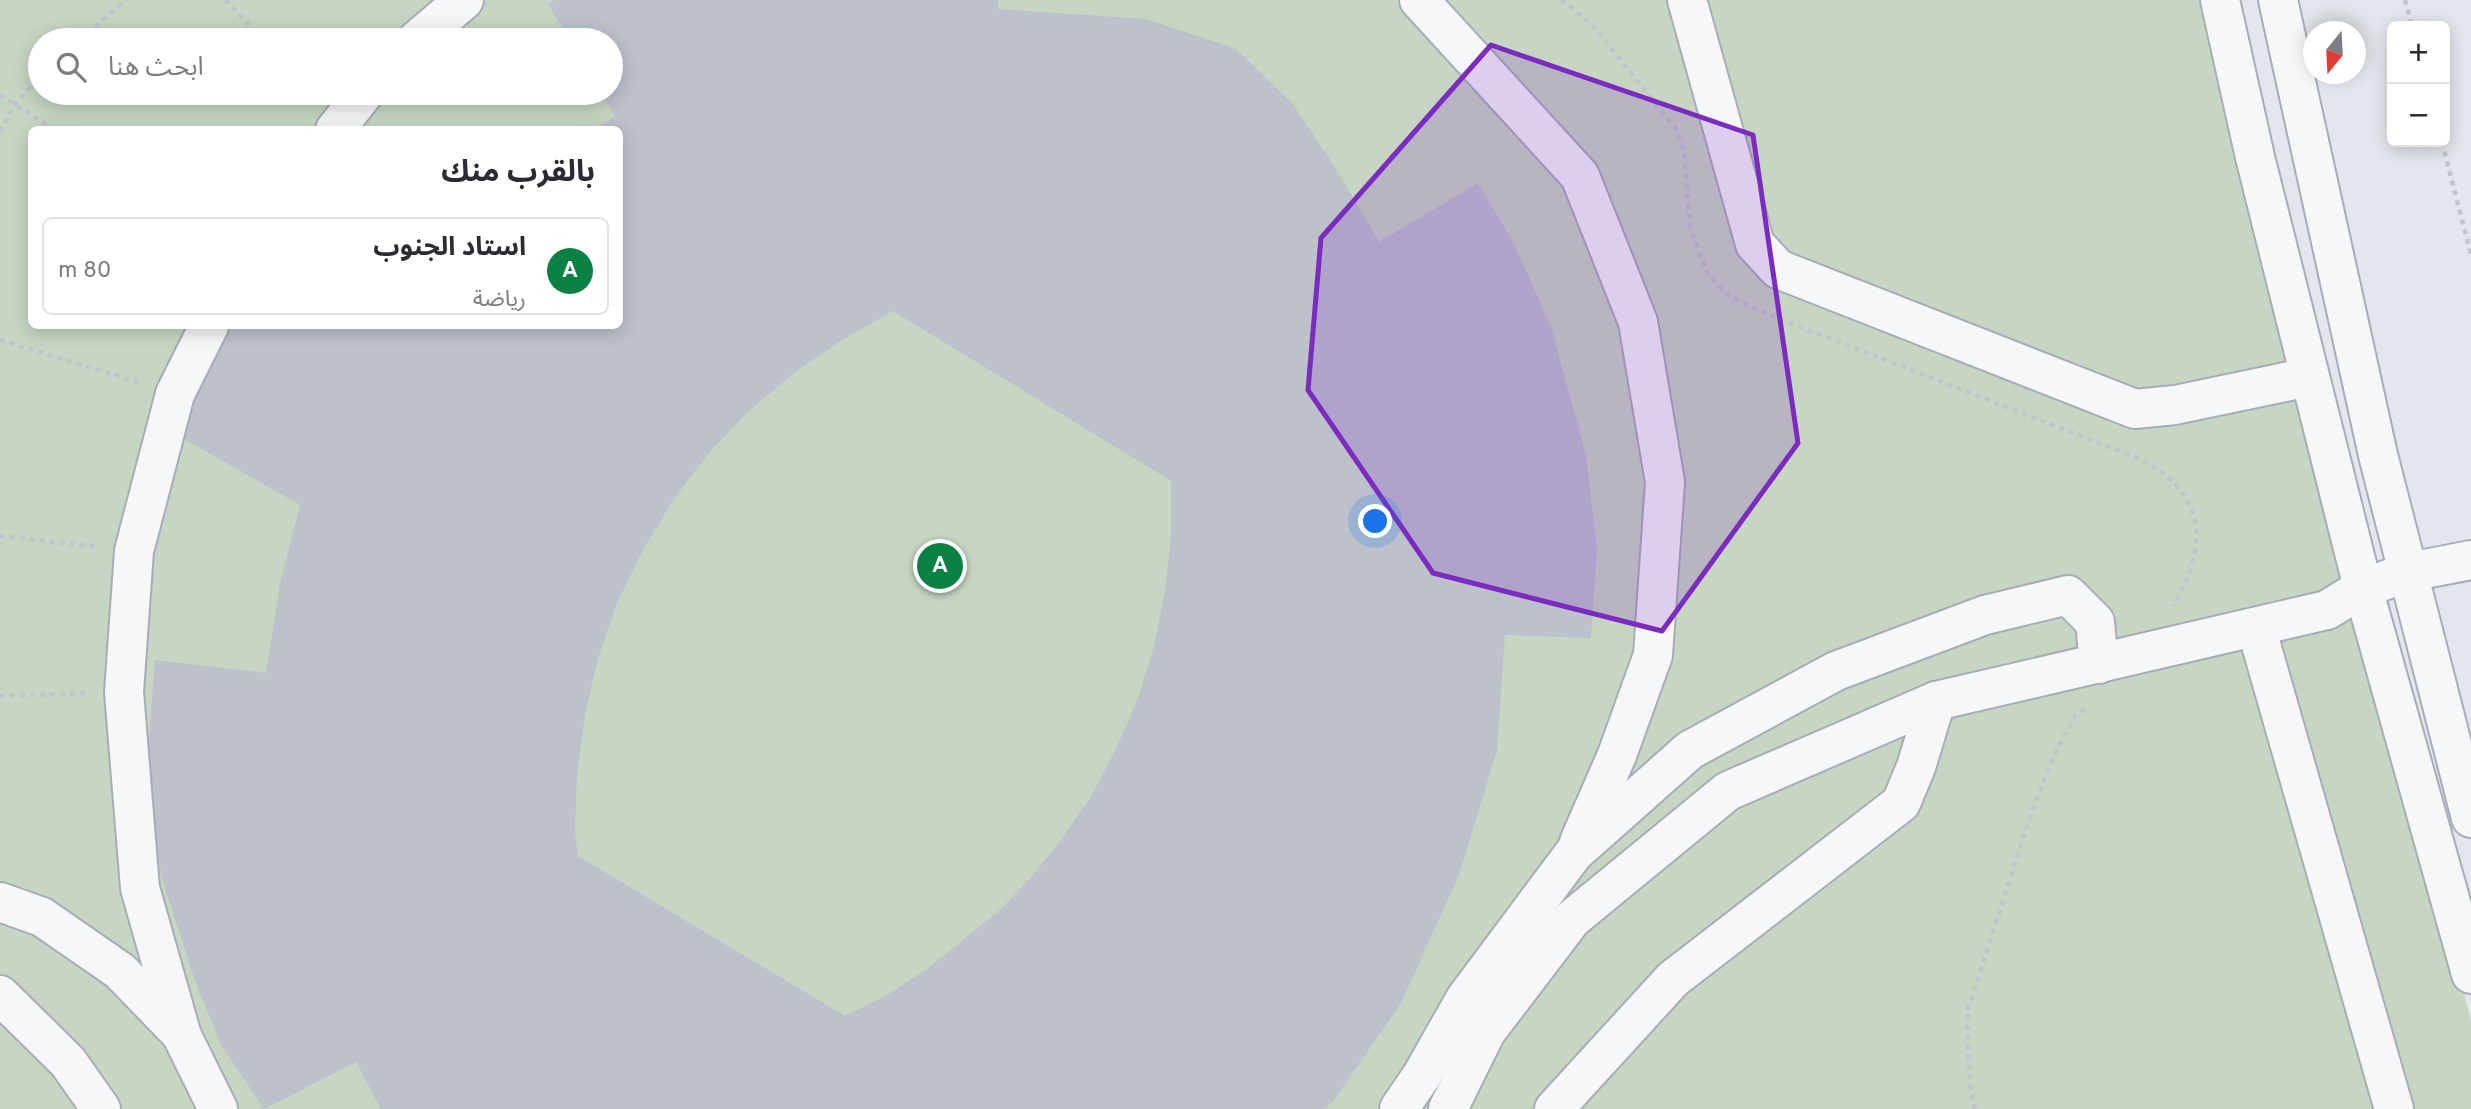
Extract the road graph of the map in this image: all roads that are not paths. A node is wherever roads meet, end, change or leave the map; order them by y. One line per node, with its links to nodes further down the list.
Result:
1 (464, 0): 6 (street)
2 (1687, 0): 10 (street)
3 (2220, 0): 10 (street)
4 (2278, 0): 12 (street)
5 (1425, 1): 18 (street)
6 (431, 28)
7 (355, 105): 8 (street)
8 (338, 126)
9 (208, 329): 22 (street)
10 (2309, 377): 13 (street)
11 (2471, 560): 12 (street)
12 (2409, 572): 13 (street); 17 (street)
13 (2363, 589): 14 (street); 20 (street)
14 (2256, 626): 15 (street); 29 (street)
15 (2098, 682): 16 (street); 18 (street)
16 (1936, 702): 27 (street); 28 (street)
17 (2471, 818)
18 (1574, 853): 23 (street)
19 (0, 902): 22 (street)
20 (2471, 974)
21 (0, 995): 24 (street)
22 (183, 1036): 25 (street)
23 (1416, 1092): 26 (street)
24 (100, 1109)
25 (218, 1109)
26 (1399, 1109)
27 (1448, 1109)
28 (1554, 1109)
29 (2394, 1109)

